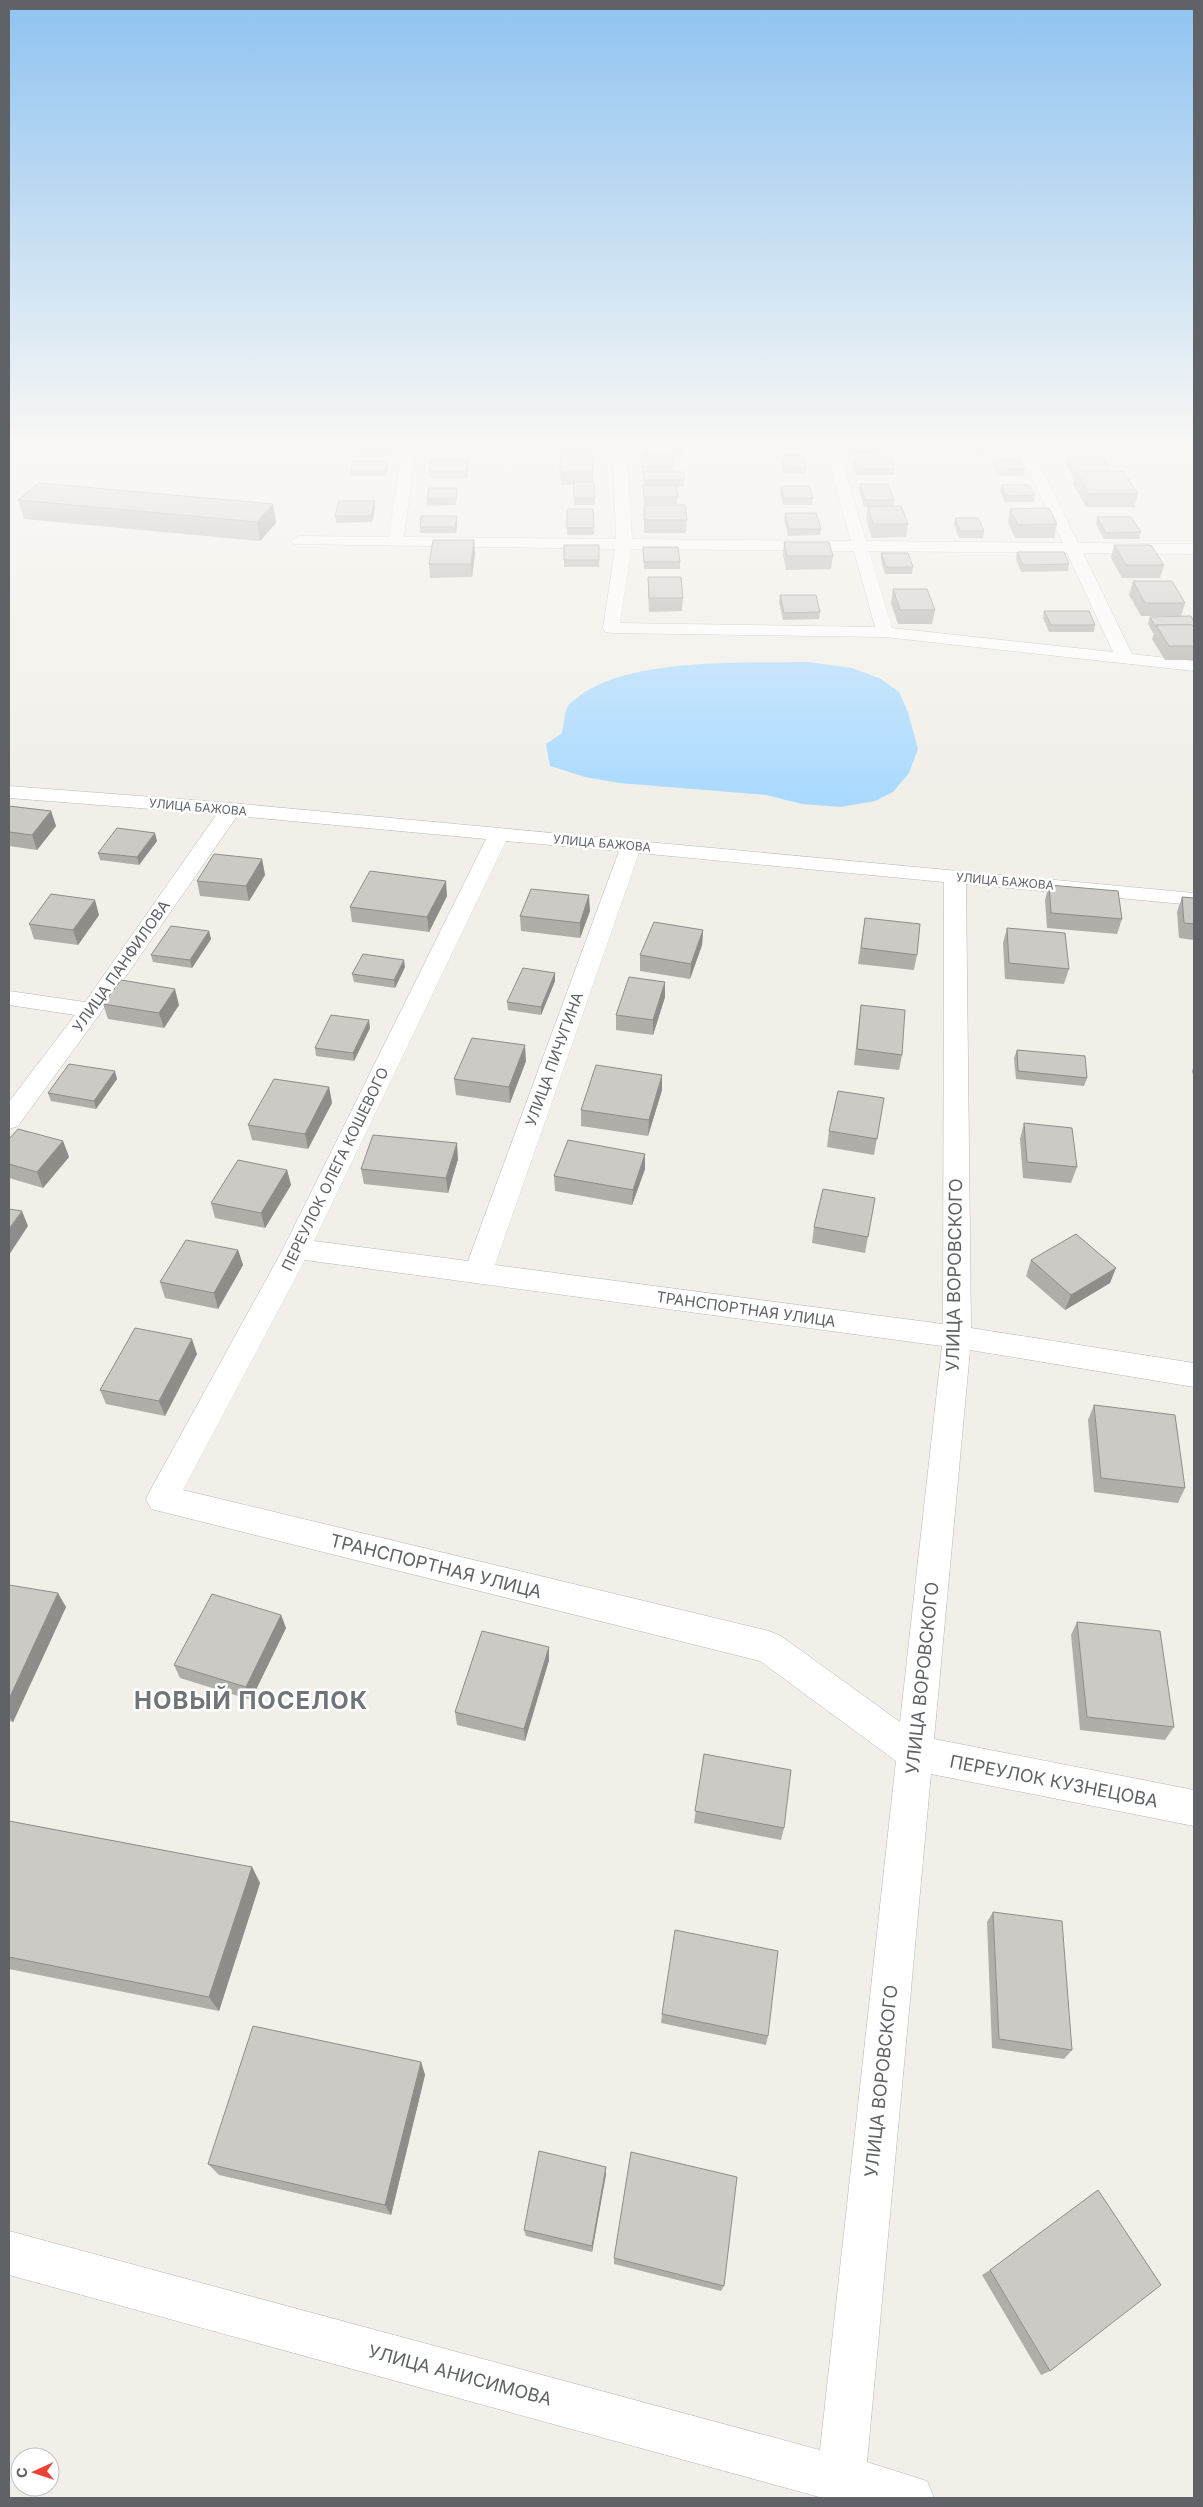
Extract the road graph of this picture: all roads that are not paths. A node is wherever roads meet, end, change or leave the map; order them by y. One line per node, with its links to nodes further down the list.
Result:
1 (621, 563): 4 (street)
2 (865, 563): 4 (street)
3 (1082, 563): 5 (street)
4 (885, 632): 5 (street)
5 (1126, 660): 6 (street)
6 (1194, 666)
7 (9, 792): 8 (street, УЛИЦА БАЖОВА)
8 (231, 809): 9 (street, УЛИЦА БАЖОВА); 14 (street, УЛИЦА ПАНФИЛОВА)
9 (499, 834): 10 (street, УЛИЦА БАЖОВА); 16 (street, ПЕРЕУЛОК ОЛЕГА КОШЕВОГО)
10 (631, 846): 11 (street, УЛИЦА БАЖОВА); 17 (street, УЛИЦА ПИЧУГИНА)
11 (955, 876): 12 (street, УЛИЦА БАЖОВА); 18 (street, УЛИЦА ВОРОВСКОГО)
12 (1194, 898)
13 (9, 998): 14 (street)
14 (91, 1010): 15 (street, УЛИЦА ПАНФИЛОВА)
15 (9, 1120)
16 (297, 1249): 17 (street, ТРАНСПОРТНАЯ УЛИЦА); 20 (street, ПЕРЕУЛОК ОЛЕГА КОШЕВОГО)
17 (478, 1273): 18 (street, ТРАНСПОРТНАЯ УЛИЦА)
18 (957, 1337): 19 (street, ТРАНСПОРТНАЯ УЛИЦА); 21 (street, УЛИЦА ВОРОВСКОГО)
19 (1194, 1375)
20 (162, 1499): 21 (street, ТРАНСПОРТНАЯ УЛИЦА)
21 (914, 1753): 22 (street, ПЕРЕУЛОК КУЗНЕЦОВА); 24 (street, УЛИЦА ВОРОВСКОГО)
22 (1194, 1808)
23 (9, 2253): 24 (street, УЛИЦА АНИСИМОВА)
24 (840, 2478): 25 (street, УЛИЦА АНИСИМОВА)
25 (910, 2498)

